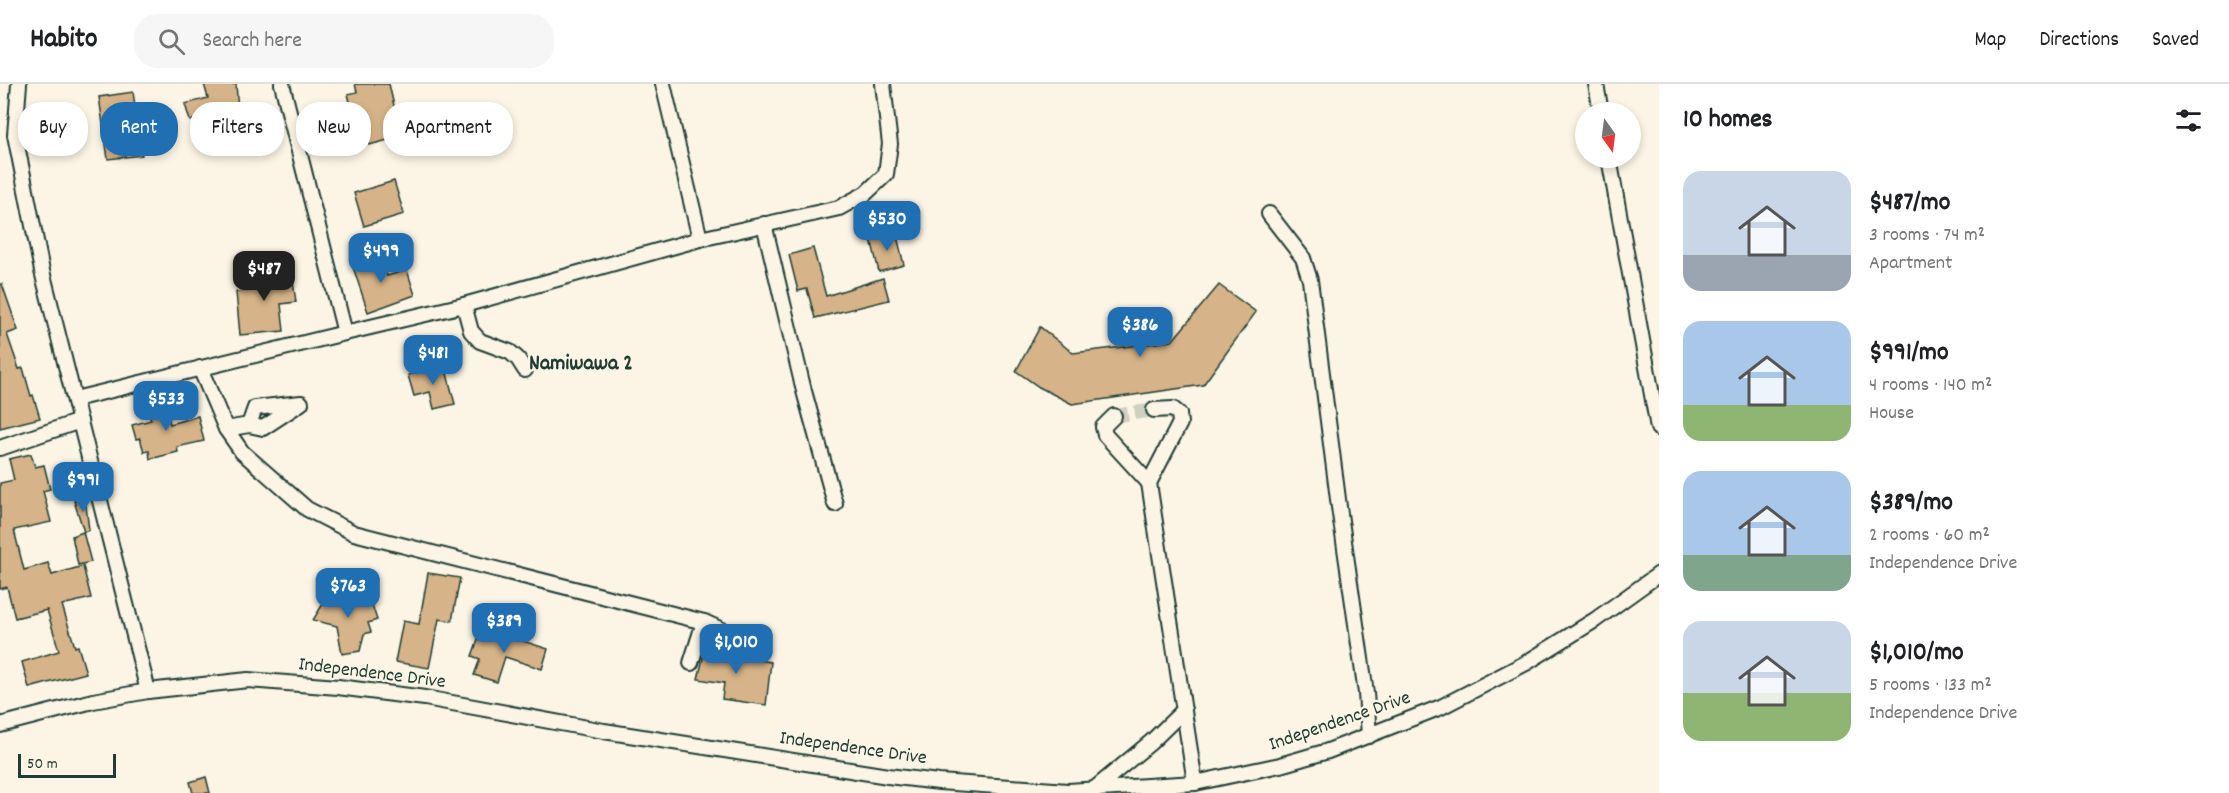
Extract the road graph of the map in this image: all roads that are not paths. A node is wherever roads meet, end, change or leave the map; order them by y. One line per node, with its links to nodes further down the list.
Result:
1 (19, 84): 15 (street)
2 (282, 84): 12 (street)
3 (663, 84): 10 (street)
4 (883, 84): 9 (street)
5 (1596, 84): 6 (street)
6 (1599, 102)
7 (1611, 168): 20 (street)
8 (1269, 214): 32 (street)
9 (764, 225): 10 (street); 24 (street)
10 (700, 239): 11 (street)
11 (464, 305): 12 (street); 14 (street)
12 (345, 333): 13 (street)
13 (200, 368): 15 (street); 21 (street)
14 (525, 370)
15 (75, 399): 18 (street)
16 (1155, 410): 23 (street)
17 (1114, 416): 23 (street)
18 (81, 421): 22 (street); 29 (street)
19 (249, 425): 21 (street)
20 (1658, 428)
21 (226, 429): 26 (street)
22 (0, 448)
23 (1149, 483): 30 (street)
24 (835, 504)
25 (1659, 574): 32 (street, Independence Drive)
26 (705, 622): 27 (street); 28 (street)
27 (744, 640)
28 (692, 663)
29 (148, 691): 31 (street, Independence Drive); 34 (street, Independence Drive)
30 (1184, 710): 33 (street); 34 (street)
31 (0, 725)
32 (1369, 736): 33 (street, Independence Drive)
33 (1195, 783): 34 (street, Independence Drive)
34 (1092, 791)

